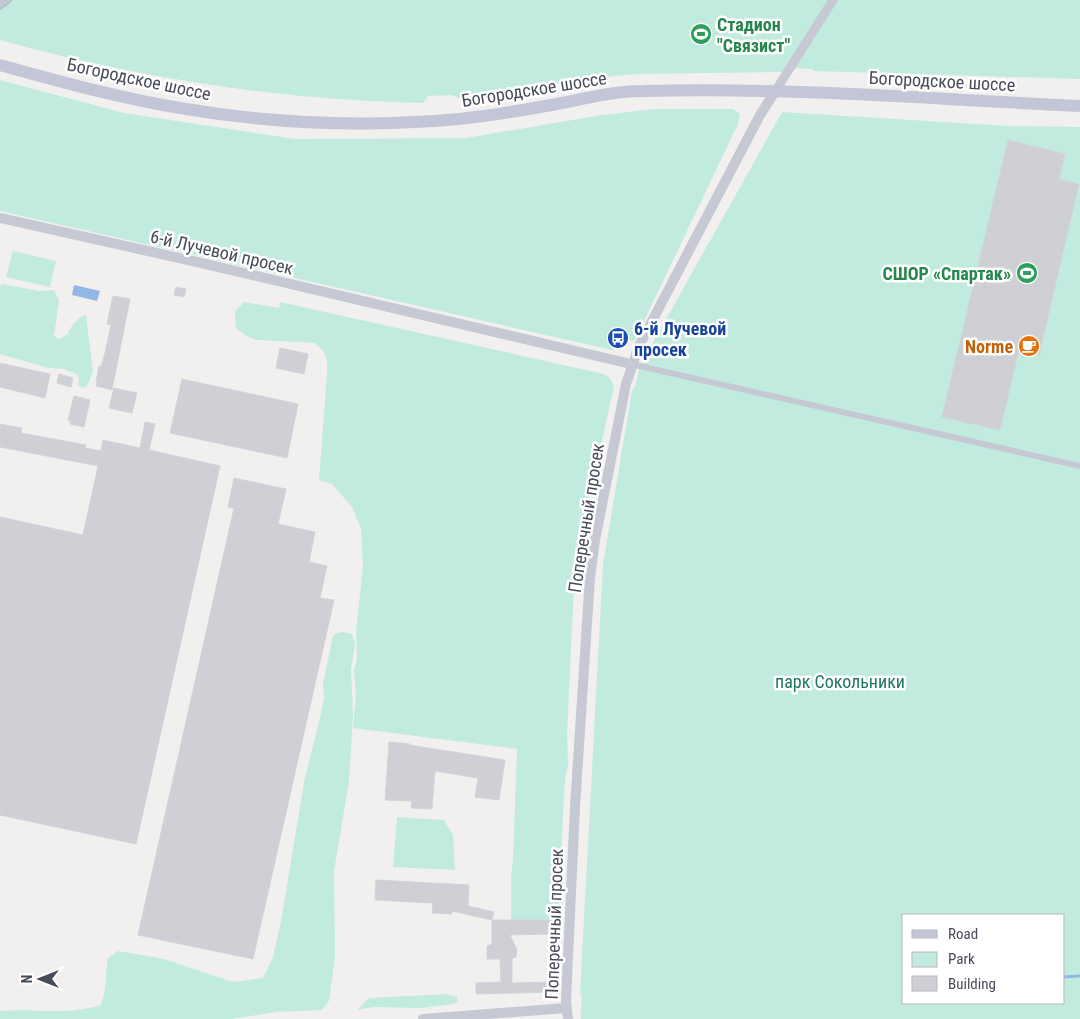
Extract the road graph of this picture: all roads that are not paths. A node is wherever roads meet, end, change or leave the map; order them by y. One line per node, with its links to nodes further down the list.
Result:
1 (7, 0): 3 (street)
2 (833, 0): 5 (street)
3 (0, 5)
4 (0, 65): 5 (main road, Богородское шоссе)
5 (776, 90): 6 (main road, Богородское шоссе); 8 (street, Поперечный просек)
6 (1080, 106)
7 (0, 218): 8 (street, 6-й Лучевой просек)
8 (631, 364): 9 (street, 6-й Лучевой просек); 10 (street, Поперечный просек)
9 (1080, 466)
10 (566, 1008): 11 (street); 12 (street, Поперечный просек)
11 (423, 1019)
12 (568, 1019)

